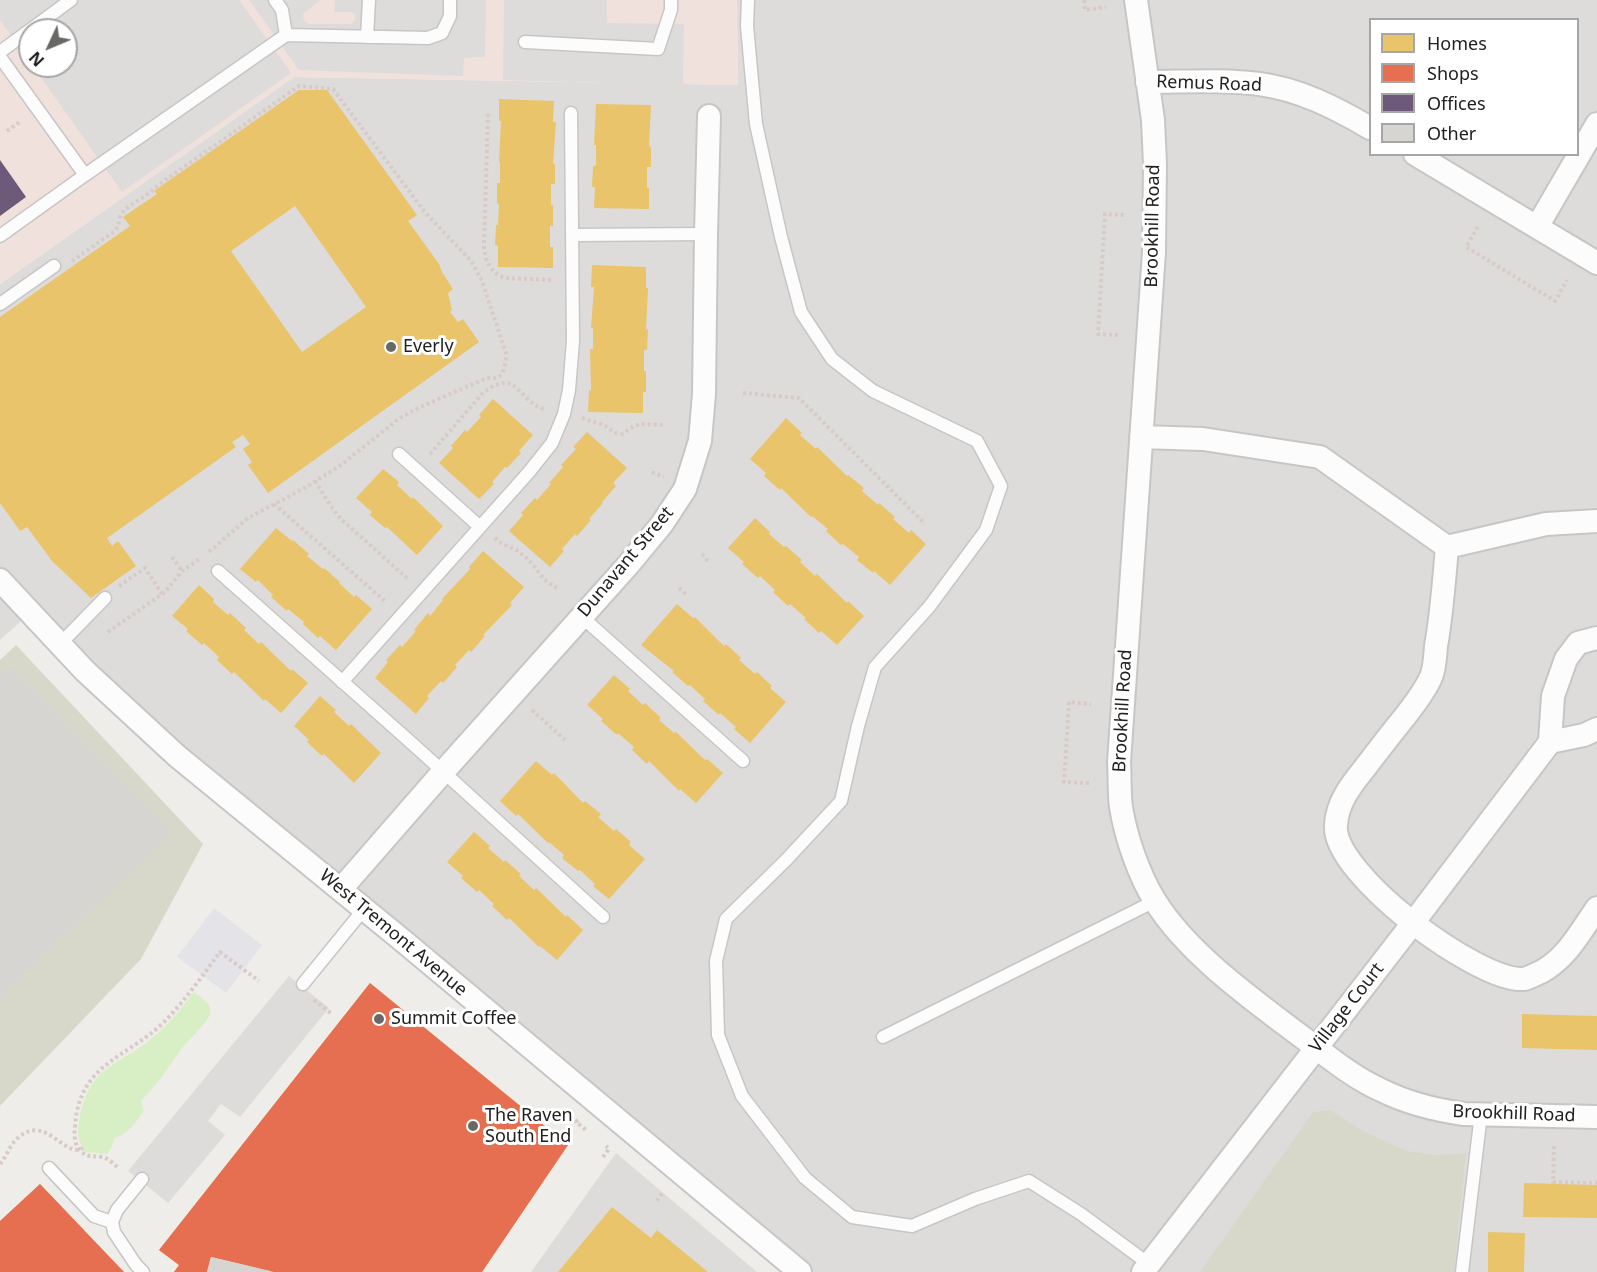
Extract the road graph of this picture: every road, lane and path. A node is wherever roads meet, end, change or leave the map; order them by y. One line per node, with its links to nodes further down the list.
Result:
1 (71, 0): 10 (lane)
2 (275, 0): 11 (lane)
3 (369, 0): 12 (lane)
4 (450, 0): 12 (lane)
5 (671, 0): 14 (lane)
6 (748, 0): 101 (lane)
7 (1084, 0): 9 (path)
8 (1136, 0): 17 (street, Brookhill Road)
9 (1106, 7)
10 (46, 18)
11 (286, 35): 12 (lane); 26 (lane)
12 (367, 37)
13 (18, 39): 15 (lane)
14 (525, 42)
15 (0, 52)
16 (0, 57): 26 (lane)
17 (1147, 82): 22 (street, Remus Road); 45 (street, Brookhill Road)
18 (572, 113): 31 (lane)
19 (488, 114): 35 (path)
20 (710, 116): 30 (street, Dunavant Street)
21 (1597, 124): 23 (street)
22 (1369, 127)
23 (1579, 155)
24 (1418, 156): 29 (street)
25 (1578, 156): 29 (street)
26 (85, 175): 32 (lane)
27 (1126, 215): 38 (path)
28 (1478, 226): 36 (path)
29 (1537, 227): 33 (street)
30 (706, 234): 31 (lane); 68 (street, Dunavant Street)
31 (572, 235): 52 (lane)
32 (0, 236)
33 (1597, 263)
34 (54, 266): 37 (lane); 39 (path)
35 (555, 280)
36 (1568, 280)
37 (0, 304)
38 (1118, 335)
39 (498, 377): 40 (path); 48 (path)
40 (499, 383): 42 (path); 47 (path)
41 (743, 393): 51 (path)
42 (551, 411)
43 (578, 416): 44 (path)
44 (665, 425)
45 (1141, 437): 54 (street); 82 (street, Brookhill Road)
46 (399, 454): 52 (lane)
47 (426, 457)
48 (315, 481): 49 (path); 61 (path)
49 (274, 504): 58 (path); 67 (path)
50 (1597, 521): 54 (street)
51 (925, 524)
52 (480, 527): 72 (lane)
53 (492, 536): 63 (path)
54 (1447, 547): 86 (street)
55 (702, 554): 57 (path)
56 (172, 557): 58 (path)
57 (708, 561)
58 (182, 571): 64 (path)
59 (218, 571): 72 (lane)
60 (0, 580): 71 (street, West Tremont Avenue)
61 (410, 580)
62 (679, 588): 65 (path)
63 (558, 589)
64 (162, 594): 66 (path); 69 (path)
65 (686, 594)
66 (105, 598): 71 (lane)
67 (388, 604)
68 (582, 617): 78 (lane); 79 (street, Dunavant Street)
69 (108, 632)
70 (1597, 638): 77 (street)
71 (60, 644): 81 (street, West Tremont Avenue)
72 (342, 682): 79 (lane)
73 (540, 704): 76 (path)
74 (1091, 704): 80 (path)
75 (1597, 729): 77 (street)
76 (565, 740)
77 (1550, 742): 86 (street, Village Court)
78 (743, 761)
79 (443, 772): 81 (street, Dunavant Street); 85 (lane)
80 (1089, 783)
81 (341, 889): 84 (street, West Tremont Avenue)
82 (1155, 900): 89 (lane); 90 (street, Brookhill Road)
83 (1597, 908): 86 (street)
84 (364, 909): 88 (lane); 103 (street, West Tremont Avenue)
85 (603, 917)
86 (1413, 923): 90 (street, Village Court)
87 (259, 981): 94 (path)
88 (303, 984)
89 (883, 1037)
90 (1316, 1048): 91 (street, Brookhill Road); 101 (street, Village Court)
91 (1480, 1114): 92 (street, Brookhill Road); 104 (lane)
92 (1597, 1117)
93 (1554, 1146): 99 (path)
94 (81, 1149): 95 (path); 96 (path)
95 (0, 1164)
96 (117, 1167)
97 (49, 1168): 100 (lane)
98 (142, 1179): 100 (lane)
99 (1597, 1183)
100 (112, 1222): 102 (lane)
101 (1146, 1268)
102 (143, 1272)
103 (800, 1272)
104 (1462, 1272)

